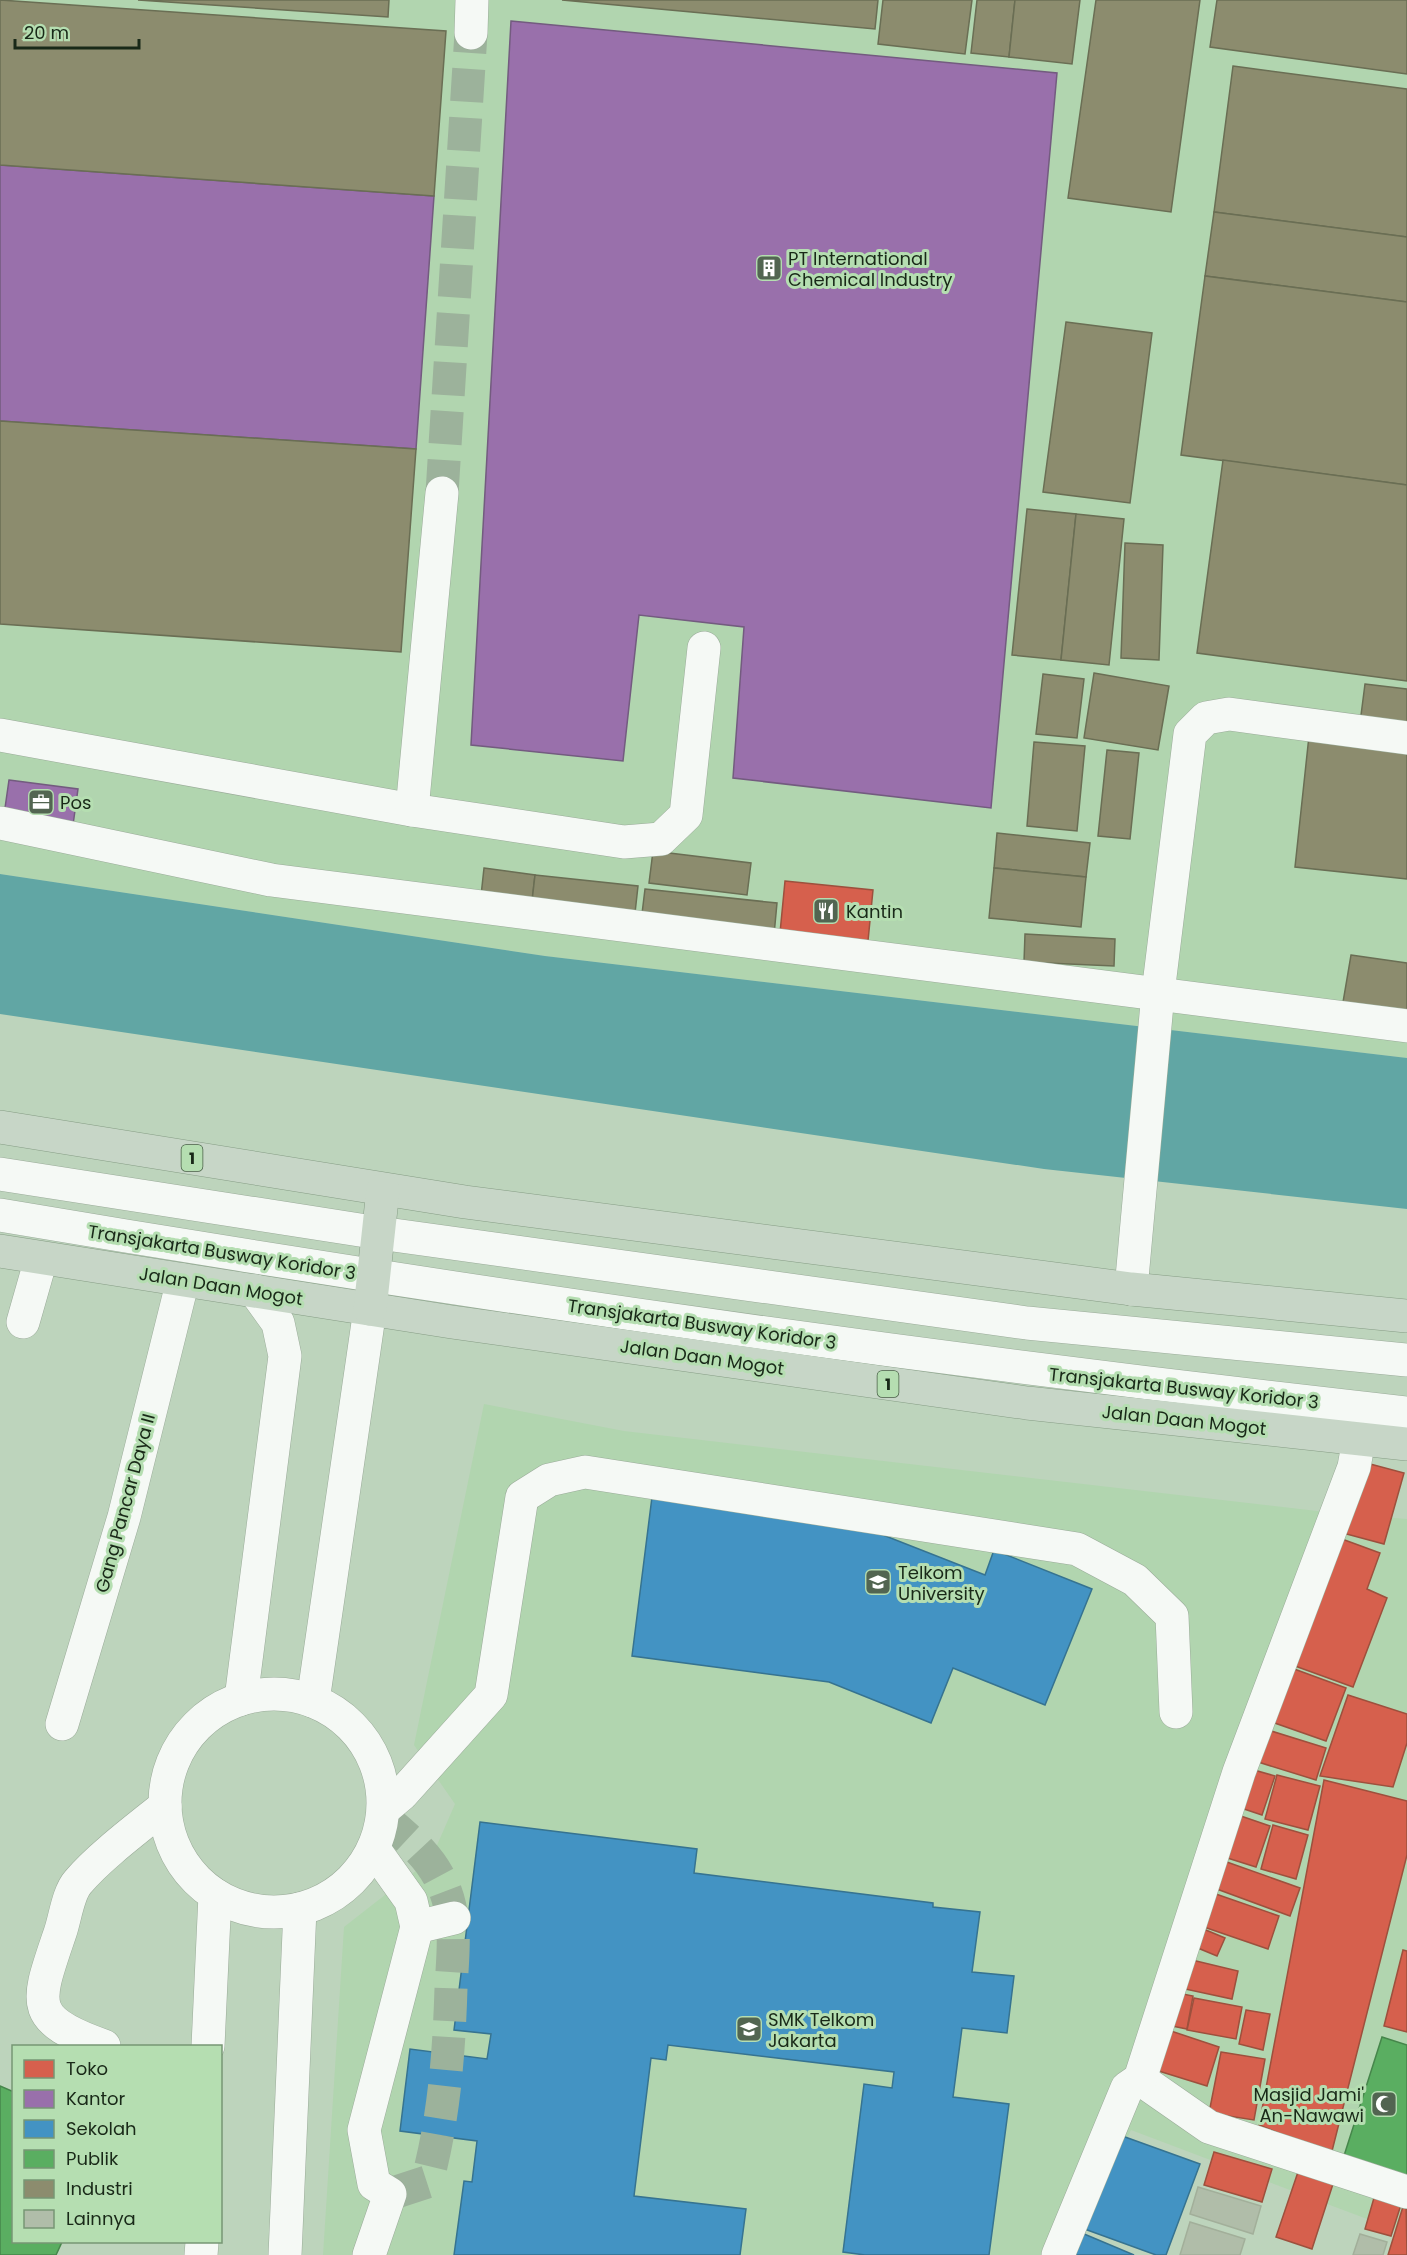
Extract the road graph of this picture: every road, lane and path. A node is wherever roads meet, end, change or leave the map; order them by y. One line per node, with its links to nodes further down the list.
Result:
1 (472, 0): 2 (street)
2 (471, 33)
3 (442, 493): 7 (street)
4 (704, 648): 7 (street)
5 (0, 735): 7 (street)
6 (1407, 738): 9 (street)
7 (412, 810)
8 (0, 823): 9 (street)
9 (1156, 1006): 10 (street); 20 (street)
10 (1407, 1026)
11 (0, 1127): 13 (highway, 1)
12 (0, 1173): 15 (street)
13 (383, 1190): 15 (highway); 20 (highway, 1)
14 (0, 1215): 18 (street, Transjakarta Busway Koridor 3)
15 (379, 1233): 18 (highway); 25 (street)
16 (0, 1251): 17 (highway, Jalan Daan Mogot / 1)
17 (41, 1259): 19 (highway, Jalan Daan Mogot / 1); 24 (street)
18 (374, 1277): 22 (highway); 26 (street, Transjakarta Busway Koridor 3)
19 (183, 1280): 21 (highway, Jalan Daan Mogot / 1); 32 (street, Gang Pancar Daya II)
20 (1131, 1289): 23 (highway, 1)
21 (255, 1291): 22 (highway, Jalan Daan Mogot / 1); 29 (street)
22 (370, 1309): 27 (highway, Jalan Daan Mogot / 1); 30 (street)
23 (1407, 1316)
24 (23, 1322)
25 (1407, 1360)
26 (1407, 1413)
27 (1359, 1439): 28 (highway, Jalan Daan Mogot / 1); 42 (street)
28 (1407, 1444)
29 (241, 1699): 30 (street); 33 (street)
30 (313, 1701): 34 (street)
31 (1176, 1712): 34 (street)
32 (62, 1724)
33 (165, 1806): 36 (street); 40 (street)
34 (384, 1809): 35 (street)
35 (374, 1848): 37 (street); 39 (street)
36 (214, 1895): 37 (street); 41 (street)
37 (300, 1909): 44 (street)
38 (454, 1918): 39 (street)
39 (417, 1927): 45 (street)
40 (102, 2045)
41 (208, 2045)
42 (1140, 2079): 43 (street); 46 (street)
43 (1407, 2192)
44 (285, 2255)
45 (369, 2255)
46 (1058, 2255)

